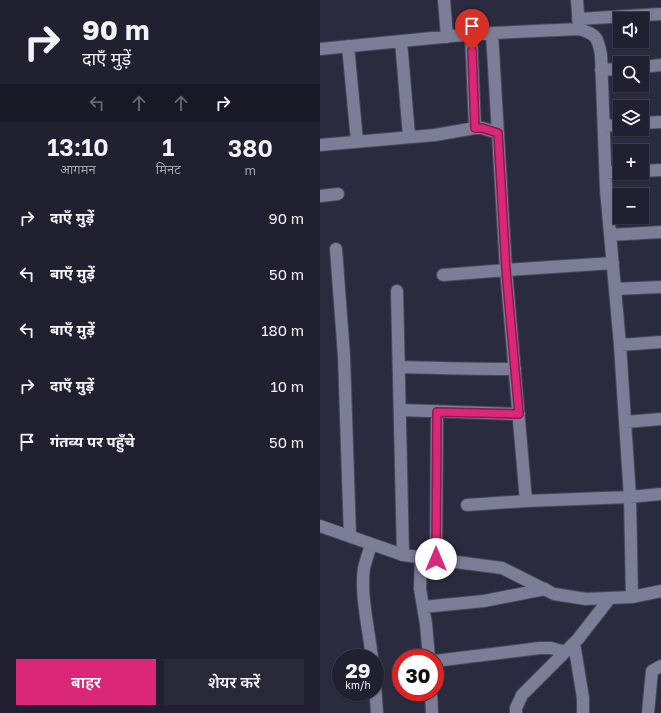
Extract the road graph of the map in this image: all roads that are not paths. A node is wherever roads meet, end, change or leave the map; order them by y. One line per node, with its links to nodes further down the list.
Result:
1 (444, 0): 7 (street)
2 (577, 0): 4 (street)
3 (661, 14): 4 (street)
4 (579, 24): 5 (street); 14 (street)
5 (492, 33): 6 (street); 20 (street)
6 (471, 35): 7 (street); 19 (street)
7 (447, 37): 8 (street)
8 (401, 41): 9 (street); 21 (street)
9 (348, 46): 10 (street); 22 (street)
10 (320, 49)
11 (661, 66): 12 (street)
12 (649, 67)
13 (613, 69): 14 (street)
14 (601, 70): 18 (street)
15 (661, 122): 16 (street)
16 (649, 123)
17 (613, 125): 18 (street)
18 (605, 126): 27 (street)
19 (475, 128): 20 (street); 21 (street)
20 (498, 133): 34 (street)
21 (409, 136): 22 (street)
22 (357, 141): 23 (street)
23 (320, 145)
24 (661, 170): 25 (street)
25 (649, 171)
26 (613, 172): 27 (street)
27 (606, 173): 31 (street)
28 (338, 194): 29 (street)
29 (320, 196)
30 (661, 232): 31 (street)
31 (610, 235): 33 (street)
32 (336, 249): 53 (street)
33 (613, 262): 34 (street); 37 (street)
34 (506, 270): 35 (street); 42 (street)
35 (443, 275)
36 (661, 287): 37 (street)
37 (615, 289): 40 (street)
38 (397, 291): 41 (street)
39 (661, 342): 40 (street)
40 (620, 345): 47 (street)
41 (399, 366): 42 (street); 43 (street)
42 (515, 369): 45 (street)
43 (400, 410): 44 (street); 55 (street)
44 (437, 412): 45 (street); 57 (street)
45 (519, 414): 50 (street)
46 (661, 419): 47 (street)
47 (626, 422): 49 (street)
48 (661, 494): 49 (street)
49 (630, 497): 50 (street); 60 (street)
50 (526, 501): 51 (street)
51 (467, 505)
52 (320, 526): 53 (street)
53 (350, 536): 54 (street)
54 (371, 544): 55 (street); 64 (street)
55 (403, 555): 56 (street)
56 (421, 558): 57 (street); 62 (street)
57 (436, 559): 58 (street)
58 (545, 590): 61 (street); 62 (street)
59 (661, 592): 60 (street)
60 (632, 597): 61 (street)
61 (610, 598): 63 (street)
62 (423, 607): 65 (street)
63 (574, 643): 66 (street); 74 (street)
64 (371, 649)
65 (428, 649)
66 (565, 652): 67 (street); 73 (street)
67 (444, 661)
68 (661, 666): 75 (street)
69 (376, 701): 71 (street)
70 (431, 701): 72 (street)
71 (377, 713)
72 (432, 713)
73 (516, 713)
74 (583, 713)
75 (648, 713)

